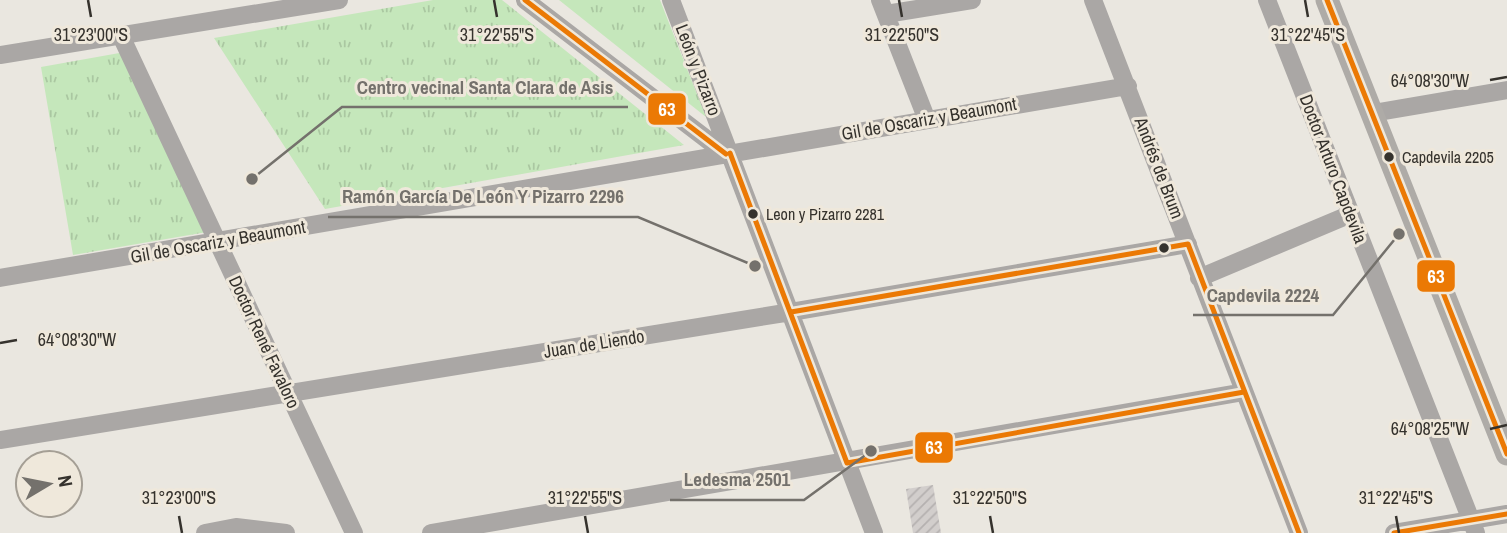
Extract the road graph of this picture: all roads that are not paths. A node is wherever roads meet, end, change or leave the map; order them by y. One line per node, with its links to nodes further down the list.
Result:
1 (339, 0): 9 (street)
2 (525, 0): 15 (street)
3 (671, 0): 15 (street, León y Pizarro)
4 (972, 0): 8 (street)
5 (1093, 0): 11 (street, Andrés de Brum)
6 (1267, 0): 16 (street, Doctor Arturo Capdevila)
7 (1326, 0): 13 (main road)
8 (883, 7): 14 (street)
9 (121, 36): 10 (street); 17 (street, Doctor René Favaloro)
10 (0, 55)
11 (1128, 86): 14 (street, Gil de Oscariz y Beaumont); 18 (street, Andrés de Brum)
12 (1507, 90): 13 (street)
13 (1373, 113): 25 (main road)
14 (927, 120): 15 (street, Gil de Oscariz y Beaumont)
15 (728, 153): 17 (street, Gil de Oscariz y Beaumont); 21 (street, León y Pizarro)
16 (1351, 214): 20 (street); 28 (street, Doctor Arturo Capdevila)
17 (218, 243): 19 (street, Gil de Oscariz y Beaumont); 23 (street, Doctor René Favaloro)
18 (1188, 244): 20 (street, Andrés de Brum); 21 (street, Juan de Liendo)
19 (0, 278)
20 (1199, 278): 22 (street, Andrés de Brum)
21 (791, 312): 23 (street, Juan de Liendo); 26 (street, León y Pizarro)
22 (1244, 392): 26 (street); 34 (street, Andrés de Brum)
23 (288, 393): 24 (street, Juan de Liendo); 31 (street, Doctor René Favaloro)
24 (0, 440)
25 (1507, 454)
26 (847, 463): 32 (street); 33 (street, León y Pizarro)
27 (1507, 514): 28 (street)
28 (1473, 526): 35 (street)
29 (205, 533): 30 (street)
30 (286, 533)
31 (354, 533)
32 (431, 533)
33 (874, 533)
34 (1299, 533)
35 (1394, 533)

